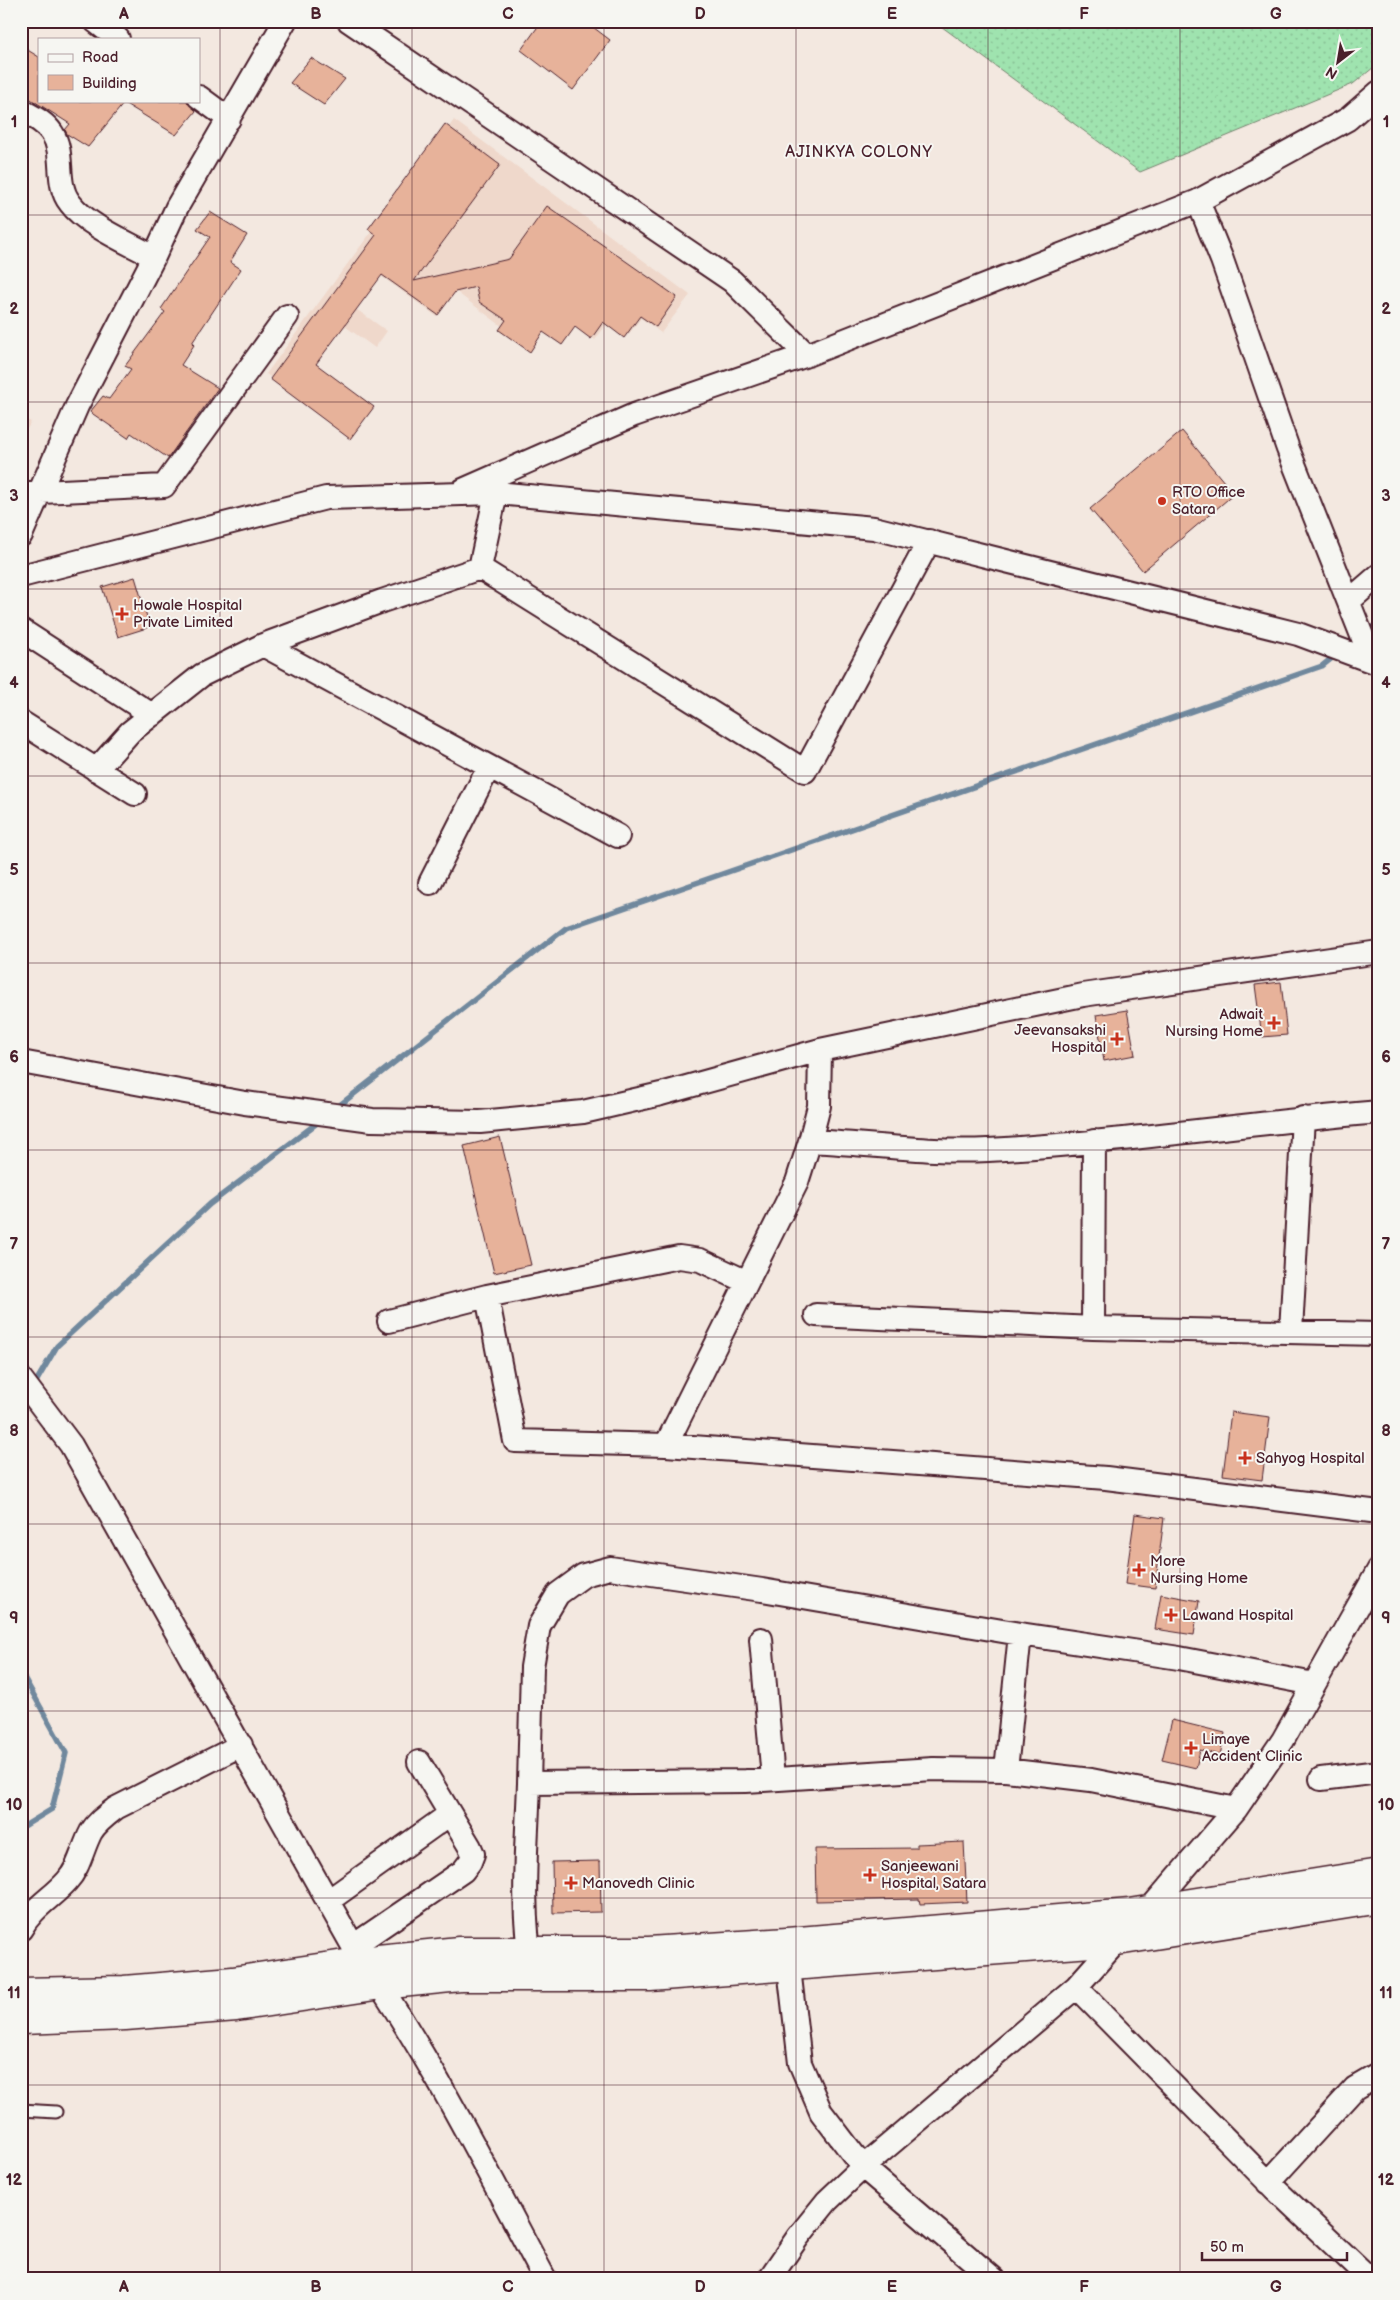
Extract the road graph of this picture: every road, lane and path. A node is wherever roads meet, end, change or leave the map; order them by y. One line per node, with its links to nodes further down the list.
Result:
1 (94, 21): 4 (street)
2 (285, 21): 8 (street)
3 (349, 21): 12 (street)
4 (117, 38)
5 (1379, 92): 9 (street)
6 (200, 98): 8 (street)
7 (21, 110): 10 (street)
8 (229, 119): 10 (street)
9 (1198, 201): 12 (street); 21 (street)
10 (154, 257): 13 (street)
11 (286, 316): 13 (street)
12 (806, 355): 15 (street)
13 (30, 493): 16 (street)
14 (496, 493): 15 (street); 17 (street); 18 (street)
15 (453, 494): 20 (street)
16 (21, 535)
17 (929, 541): 18 (street); 24 (street)
18 (480, 568): 23 (street)
19 (1379, 575): 21 (street)
20 (21, 576)
21 (1349, 601): 24 (street)
22 (21, 630): 25 (street)
23 (263, 645): 25 (street); 27 (street)
24 (1375, 663)
25 (152, 715): 28 (street)
26 (21, 722): 28 (street)
27 (489, 767): 30 (street); 31 (street)
28 (96, 770): 29 (street)
29 (135, 794)
30 (618, 836)
31 (430, 883)
32 (1379, 952): 33 (street)
33 (820, 1050): 34 (street); 37 (street)
34 (21, 1062)
35 (1379, 1112): 36 (street)
36 (1303, 1118): 38 (street); 44 (street)
37 (810, 1141): 38 (street); 39 (street)
38 (1094, 1141): 43 (street)
39 (747, 1282): 40 (street); 47 (street)
40 (486, 1296): 42 (street); 47 (street)
41 (816, 1316): 43 (street)
42 (389, 1321)
43 (1093, 1328): 44 (street)
44 (1291, 1331): 45 (street)
45 (1379, 1334)
46 (21, 1379): 53 (street)
47 (666, 1445): 48 (street)
48 (1379, 1512)
49 (1379, 1569): 52 (street)
50 (1020, 1634): 52 (street); 55 (street); 59 (street)
51 (762, 1639): 57 (street)
52 (1314, 1684): 60 (street)
53 (241, 1745): 64 (street); 66 (street)
54 (419, 1762): 61 (street)
55 (1006, 1770): 57 (street); 60 (street)
56 (1379, 1772): 58 (street)
57 (773, 1779): 59 (street)
58 (1321, 1780)
59 (529, 1783): 69 (street)
60 (1236, 1808): 65 (street)
61 (450, 1814): 64 (street); 70 (street)
62 (1379, 1873): 65 (street)
63 (1379, 1899): 67 (street)
64 (328, 1901): 70 (street)
65 (1149, 1910): 67 (street); 68 (street)
66 (21, 1929)
67 (1116, 1941): 68 (street); 74 (street)
68 (918, 1944): 69 (street); 71 (street)
69 (529, 1951): 70 (street); 72 (street)
70 (358, 1954): 73 (street); 75 (street)
71 (789, 1968): 72 (street); 80 (street)
72 (534, 1978): 73 (street)
73 (381, 1985): 76 (street); 82 (street)
74 (1076, 1987): 80 (street); 81 (street)
75 (21, 1992)
76 (22, 2013)
77 (1379, 2074): 81 (street)
78 (21, 2110): 79 (lane)
79 (56, 2112)
80 (863, 2167): 83 (street); 84 (street)
81 (1268, 2182): 85 (street)
82 (545, 2279)
83 (769, 2279)
84 (994, 2279)
85 (1366, 2279)

